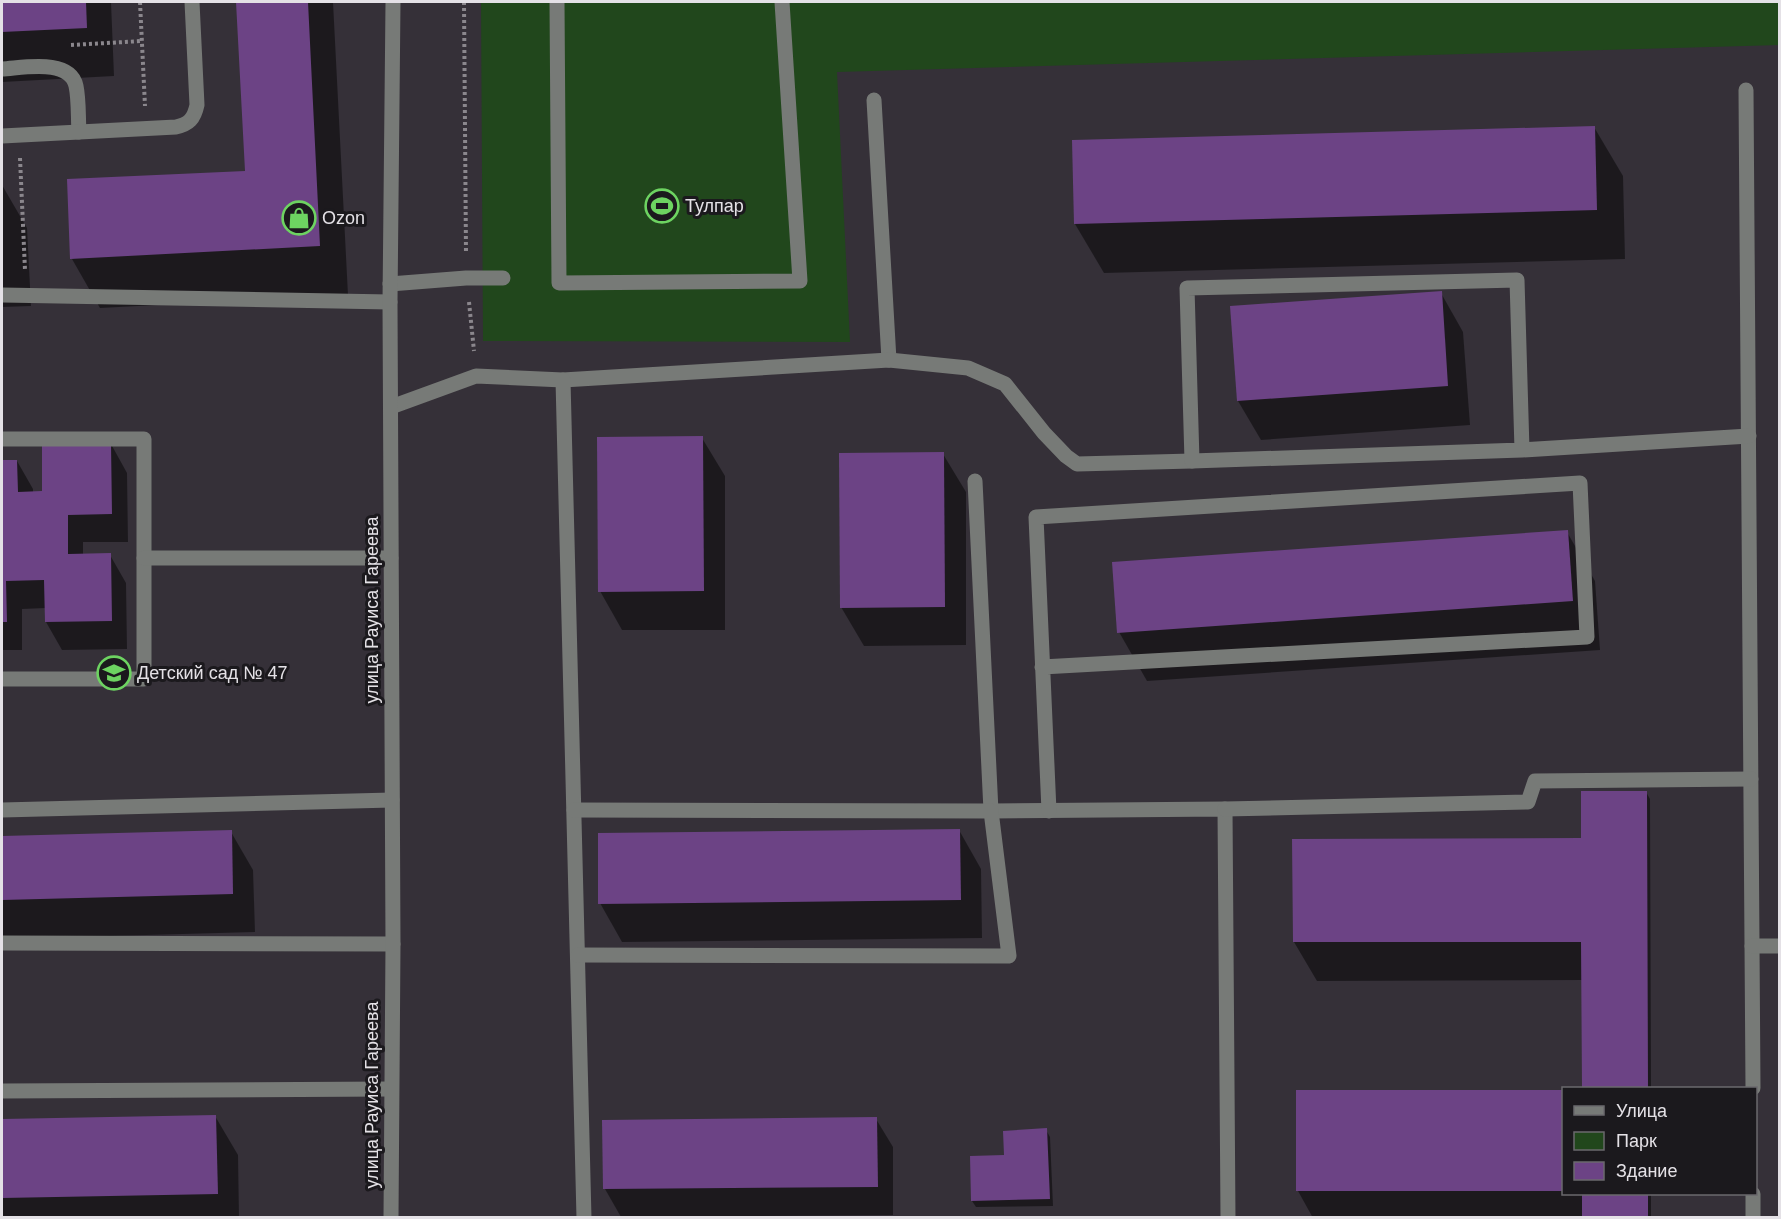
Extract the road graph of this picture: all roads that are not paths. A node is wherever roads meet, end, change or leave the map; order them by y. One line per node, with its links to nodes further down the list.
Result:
1 (192, 2): 8 (street)
2 (393, 2): 11 (street, улица Рауиса Гареева)
3 (557, 2): 4 (street)
4 (782, 2)
5 (2, 69): 8 (street)
6 (1746, 90): 17 (street)
7 (874, 100): 14 (street)
8 (79, 132): 9 (street)
9 (2, 136)
10 (503, 278): 11 (street)
11 (390, 284): 13 (street, улица Рауиса Гареева)
12 (2, 295): 13 (street)
13 (390, 302): 16 (street, улица Рауиса Гареева)
14 (889, 360): 15 (street); 20 (street)
15 (563, 380): 16 (street); 30 (street)
16 (392, 407): 23 (street, улица Рауиса Гареева)
17 (1749, 436): 19 (street); 26 (street)
18 (2, 439): 22 (street)
19 (1522, 450): 20 (street); 20 (street)
20 (1192, 460)
21 (975, 481): 31 (street)
22 (144, 558): 23 (street); 25 (street)
23 (392, 558): 27 (street, улица Рауиса Гареева)
24 (1042, 667): 24 (street); 32 (street)
25 (2, 679)
26 (1751, 778): 28 (street); 35 (street)
27 (392, 800): 29 (street); 34 (street, улица Рауиса Гареева)
28 (1225, 809): 32 (street); 44 (street)
29 (2, 810)
30 (574, 810): 31 (street); 37 (street)
31 (991, 811): 32 (street); 37 (street)
32 (1049, 811)
33 (2, 943): 34 (street)
34 (393, 944): 39 (street, улица Рауиса Гареева)
35 (1752, 946): 36 (street); 38 (street)
36 (1779, 946)
37 (578, 955): 43 (street)
38 (1753, 1087)
39 (390, 1089): 40 (street); 42 (street, улица Рауиса Гареева)
40 (2, 1091)
41 (1753, 1195): 45 (street)
42 (391, 1218)
43 (585, 1218)
44 (1228, 1218)
45 (1754, 1218)

